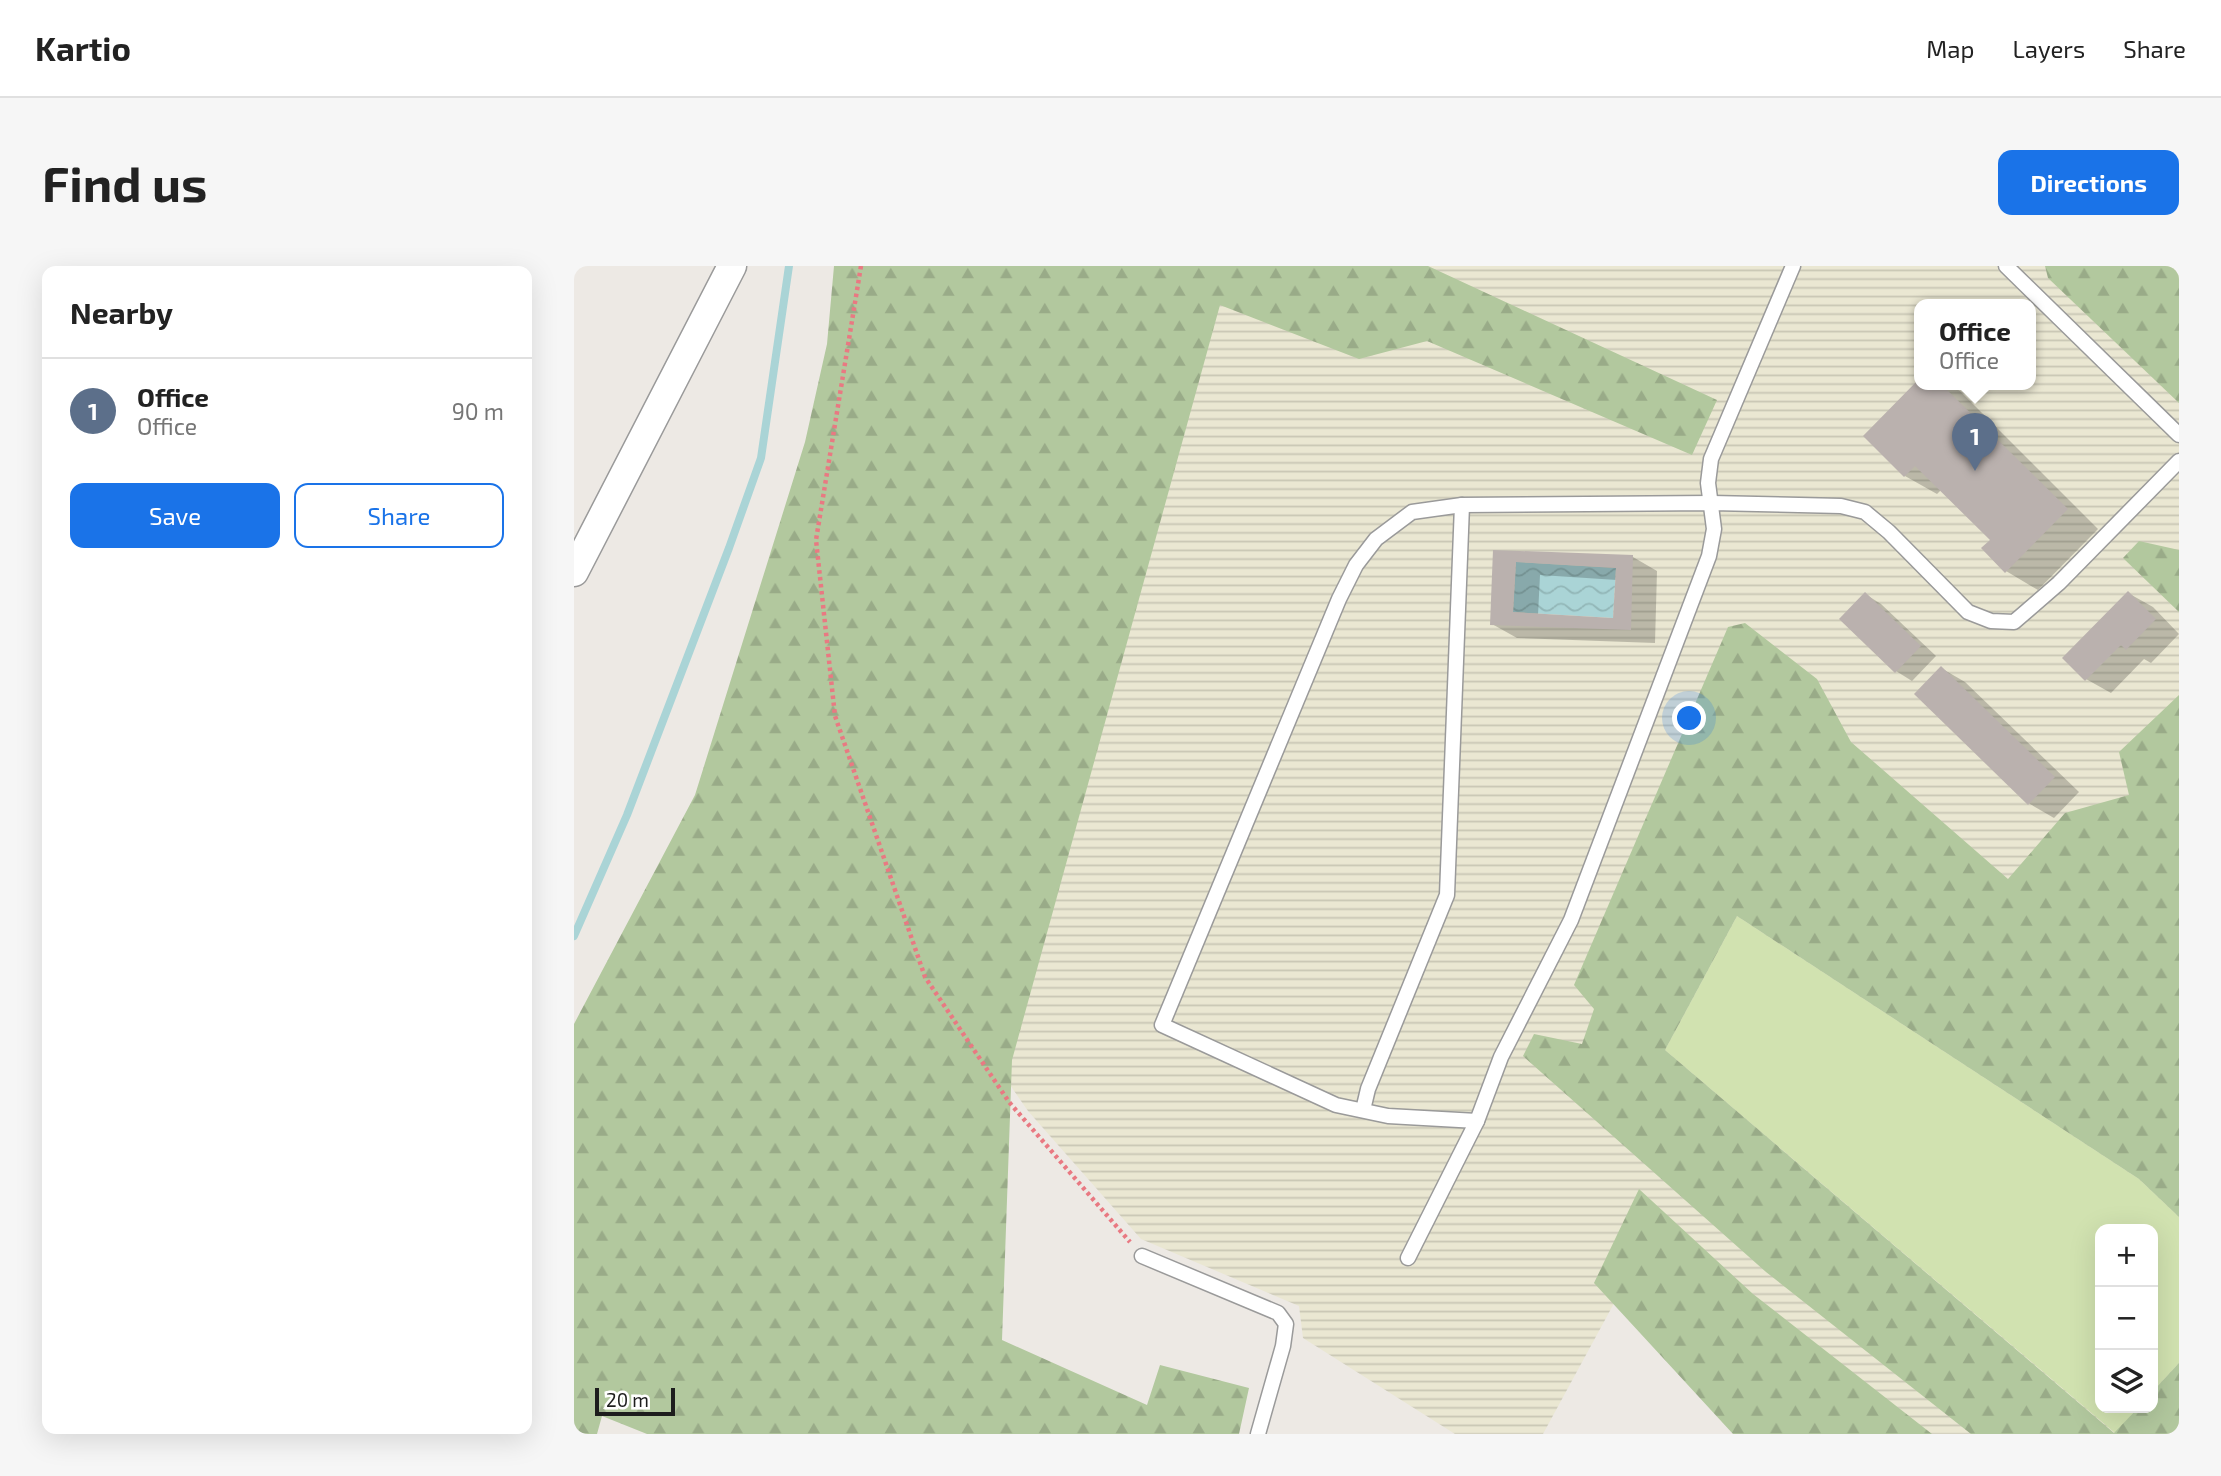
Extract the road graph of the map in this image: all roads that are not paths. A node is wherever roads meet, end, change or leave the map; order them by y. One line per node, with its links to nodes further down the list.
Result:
1 (732, 266): 8 (street)
2 (1793, 266): 6 (lane)
3 (2006, 266): 4 (lane)
4 (2179, 435)
5 (2179, 461): 6 (lane)
6 (1712, 503): 7 (lane); 10 (lane)
7 (1462, 505): 9 (lane); 9 (lane)
8 (574, 572)
9 (1363, 1110): 10 (lane)
10 (1477, 1121): 12 (lane)
11 (1142, 1256): 13 (lane)
12 (1408, 1258)
13 (1258, 1434)

